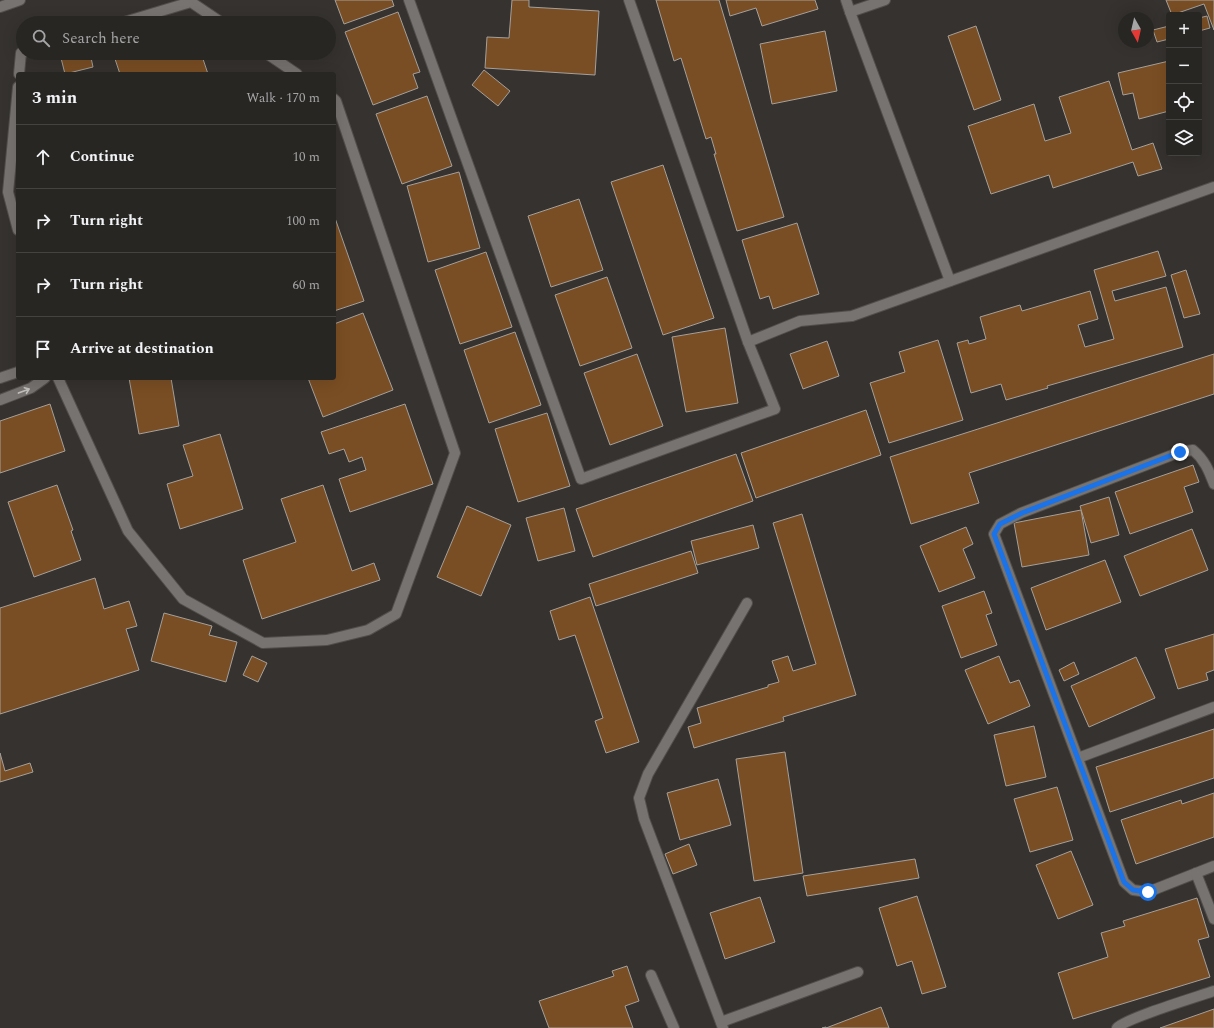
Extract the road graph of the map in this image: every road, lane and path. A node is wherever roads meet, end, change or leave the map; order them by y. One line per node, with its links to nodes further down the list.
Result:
1 (20, 0): 6 (street)
2 (409, 0): 19 (street)
3 (629, 0): 19 (street)
4 (846, 0): 7 (street)
5 (885, 0): 7 (street)
6 (0, 7)
7 (850, 12): 18 (street)
8 (144, 16): 9 (street)
9 (212, 16)
10 (20, 60): 12 (street)
11 (276, 60): 13 (street)
12 (19, 72)
13 (294, 72)
14 (336, 101): 23 (street)
15 (16, 108): 17 (street)
16 (1214, 187): 18 (street)
17 (16, 222)
18 (950, 281): 19 (street)
19 (748, 342)
20 (16, 373): 21 (street)
21 (0, 378)
22 (42, 380): 24 (street, one-way to 22)
23 (59, 380)
24 (0, 400)
25 (1214, 484): 28 (street)
26 (747, 603): 35 (street)
27 (1214, 707): 28 (street)
28 (1078, 758): 30 (street)
29 (1214, 866): 30 (street)
30 (1196, 873): 31 (street)
31 (1214, 919)
32 (858, 972): 35 (street)
33 (651, 976): 36 (street)
34 (1214, 991): 37 (street)
35 (722, 1025)
36 (674, 1028)
37 (1117, 1028)

